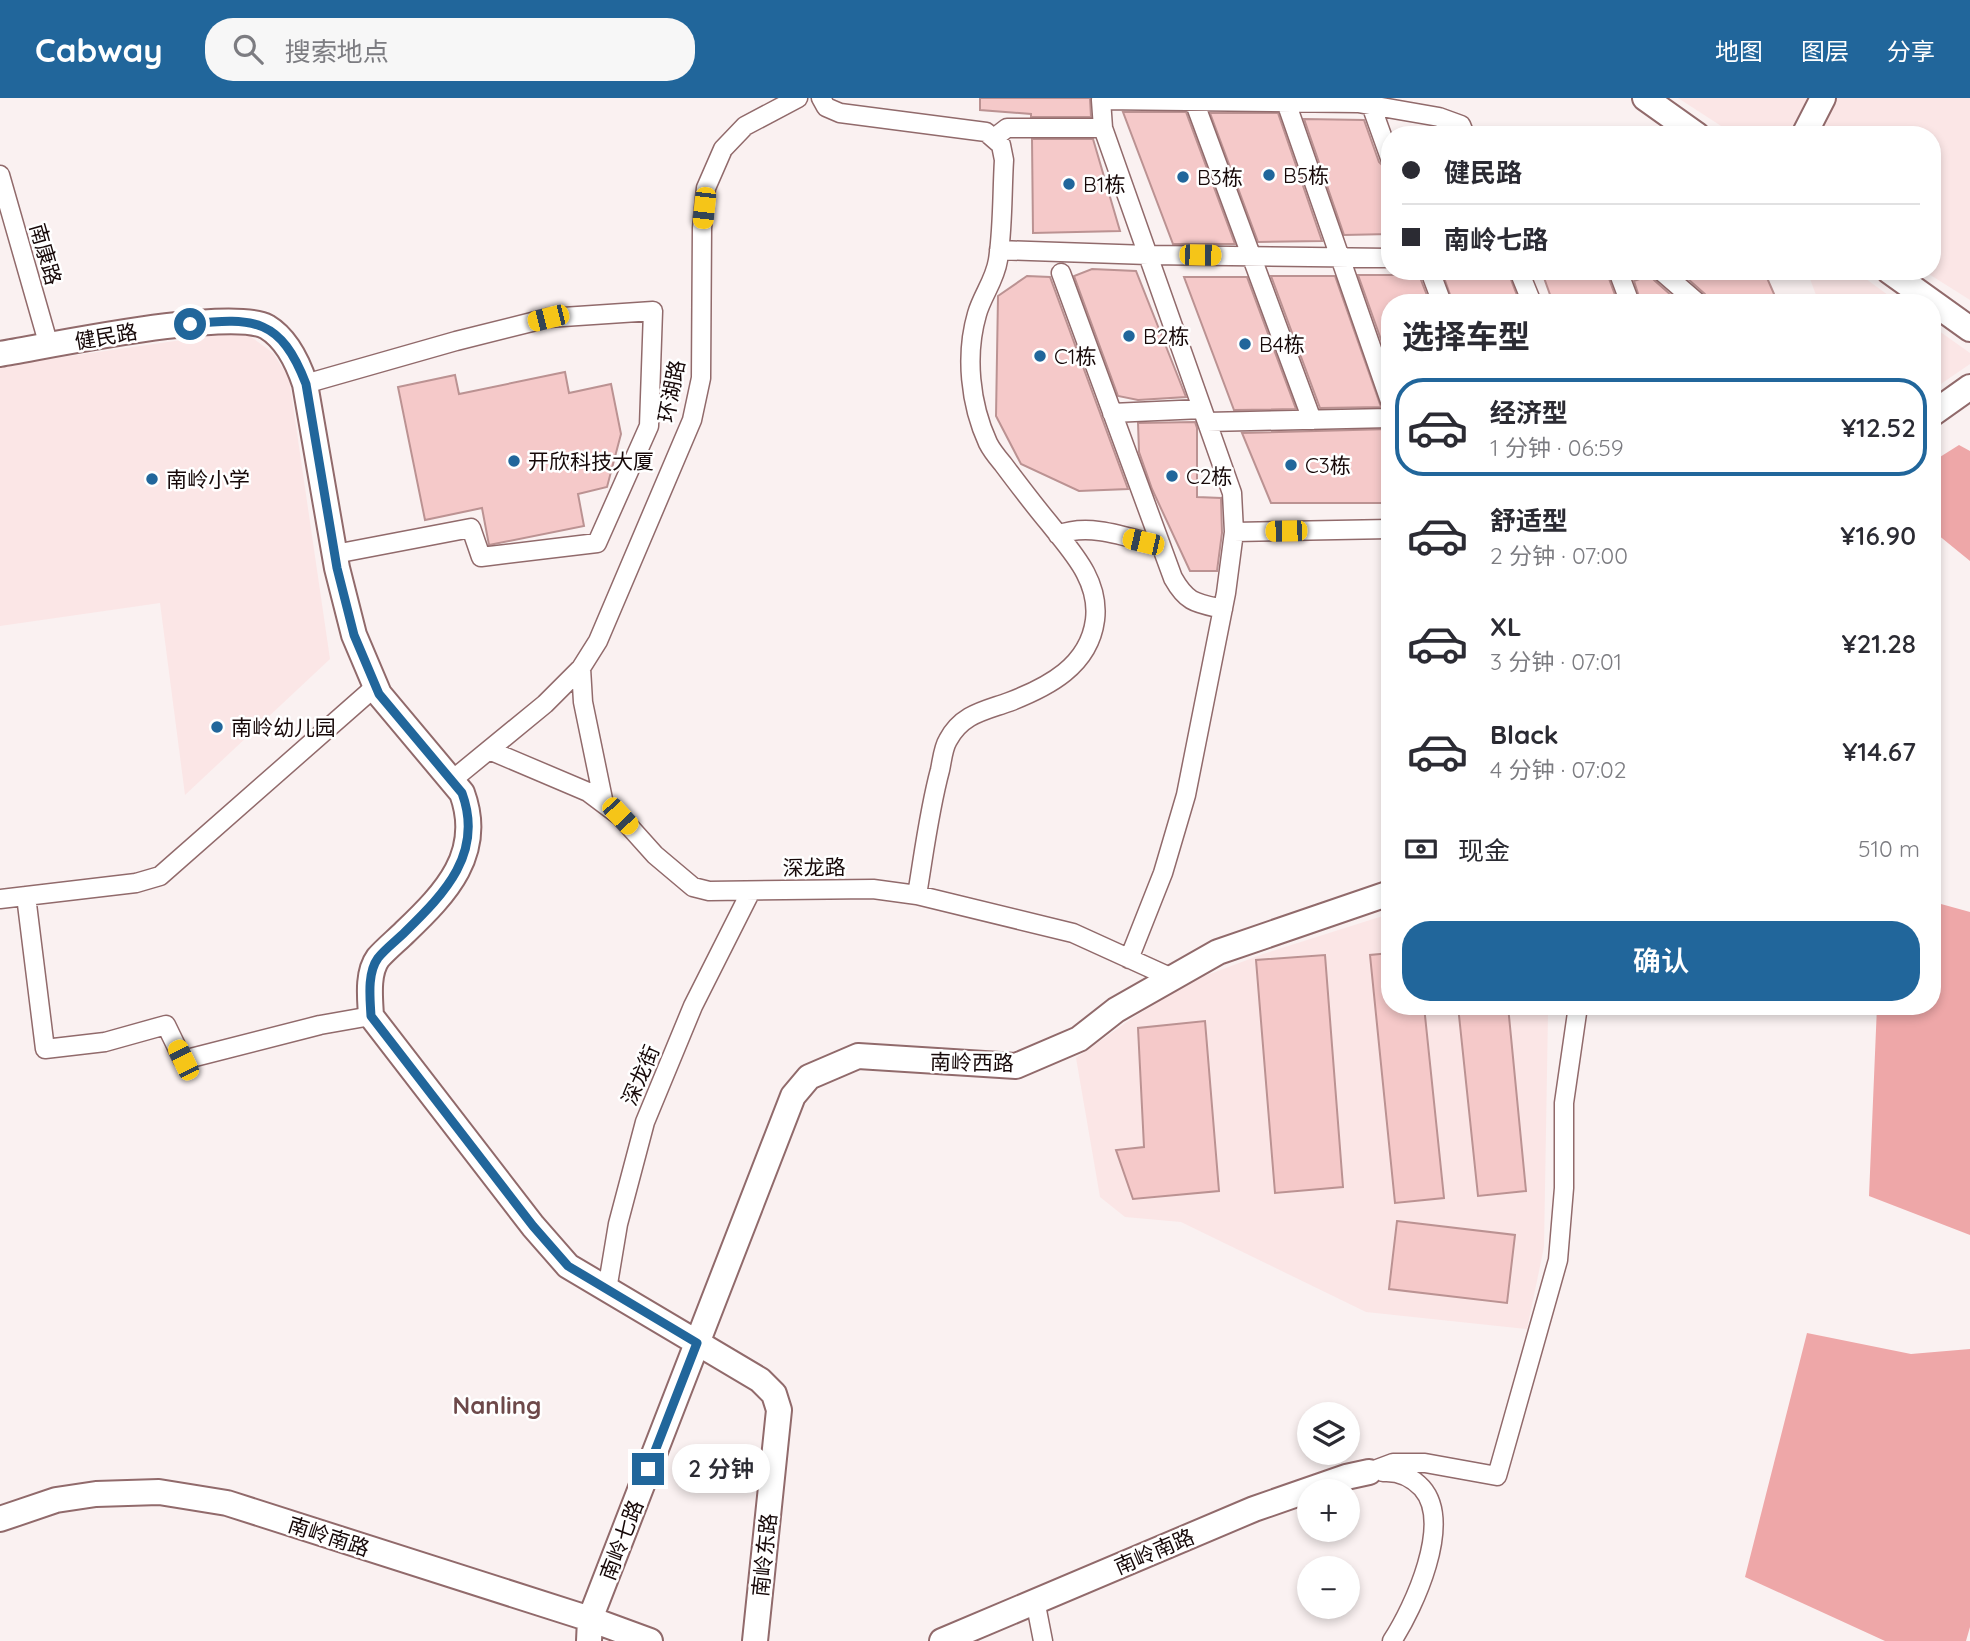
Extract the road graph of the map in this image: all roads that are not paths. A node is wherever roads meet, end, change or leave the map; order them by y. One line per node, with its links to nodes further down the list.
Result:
1 (798, 98): 43 (street, 环湖路)
2 (821, 98): 13 (street)
3 (1646, 98): 9 (street)
4 (1823, 98): 10 (street)
5 (1194, 101): 6 (street); 11 (street); 17 (street)
6 (1286, 102): 7 (street); 18 (street)
7 (1371, 105): 8 (street); 12 (street)
8 (1461, 126)
9 (1685, 126)
10 (1809, 126)
11 (1103, 128): 13 (street); 16 (street)
12 (1381, 133)
13 (994, 138): 15 (street)
14 (0, 175): 27 (street, 南康路)
15 (999, 250): 16 (street); 39 (street)
16 (1148, 255): 17 (street); 34 (street)
17 (1252, 256): 18 (street); 36 (street)
18 (1339, 257): 19 (street); 29 (street)
19 (1381, 258)
20 (1061, 273): 33 (street)
21 (1671, 280): 23 (street)
22 (1902, 280): 24 (street)
23 (1688, 294)
24 (1921, 294)
25 (1941, 308): 26 (street)
26 (1970, 329)
27 (48, 346): 28 (street, 健民路); 30 (street, 健民路)
28 (0, 354)
29 (1381, 376)
30 (306, 384): 41 (street, 健民路); 41 (street)
31 (1970, 387): 32 (street)
32 (1941, 408)
33 (1112, 413): 34 (street); 40 (street)
34 (1204, 415): 36 (street); 38 (street)
35 (1381, 418): 36 (street)
36 (1311, 419)
37 (1381, 529): 38 (street)
38 (1234, 531): 42 (street)
39 (1058, 535): 40 (street); 49 (street)
40 (1161, 546): 42 (street)
41 (335, 554): 44 (street, 健民路)
42 (1223, 609): 53 (street)
43 (581, 668): 45 (street, 环湖路); 47 (street)
44 (376, 686): 46 (street, 健民路); 50 (street)
45 (489, 750): 46 (street, 环湖路); 47 (street, 深龙路)
46 (451, 780): 56 (street, 健民路)
47 (604, 804): 48 (street, 深龙路)
48 (751, 891): 49 (street, 深龙路); 57 (street, 深龙街)
49 (917, 895): 53 (street, 深龙路)
50 (26, 896): 52 (street); 56 (street)
51 (1381, 896): 54 (street, 南岭西路)
52 (0, 899)
53 (1129, 959): 54 (street, 深龙路)
54 (1172, 978): 58 (street, 南岭西路)
55 (1577, 1015): 59 (street)
56 (371, 1016): 57 (street)
57 (607, 1290): 58 (street)
58 (697, 1343): 62 (street, 南岭七路); 64 (street, 南岭东路)
59 (1369, 1472): 61 (street, 南岭南路); 67 (street)
60 (0, 1519): 62 (street, 南岭南路)
61 (1035, 1601): 65 (street, 南岭南路); 66 (street)
62 (589, 1630): 63 (street, 南岭南路)
63 (650, 1641)
64 (755, 1641)
65 (942, 1641)
66 (1043, 1641)
67 (1392, 1641)

